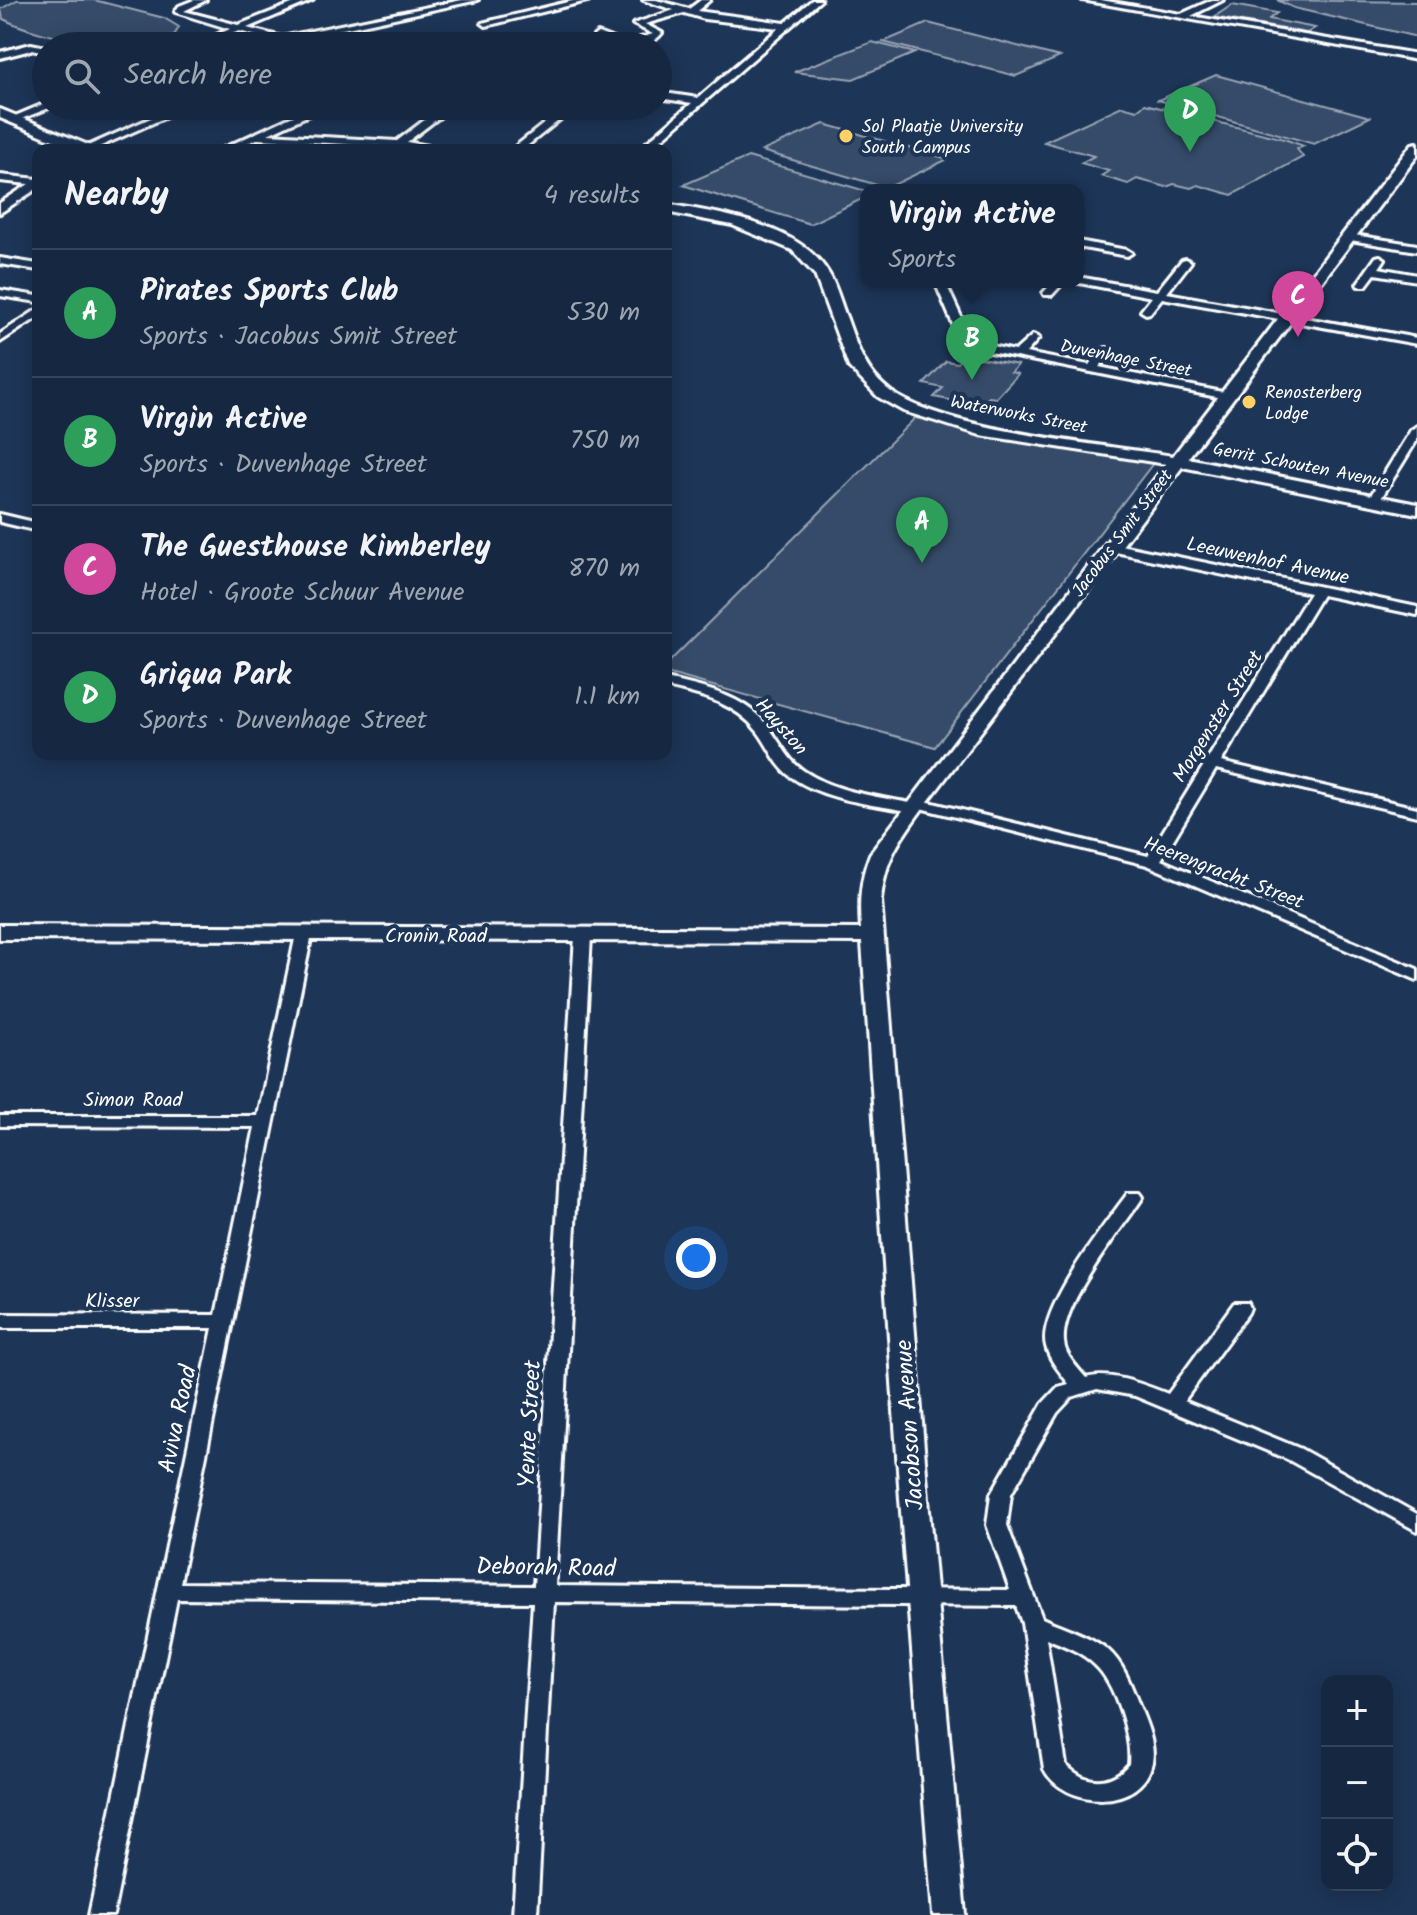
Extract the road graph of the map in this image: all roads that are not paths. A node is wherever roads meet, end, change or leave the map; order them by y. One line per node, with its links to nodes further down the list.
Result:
1 (202, 0): 14 (street)
2 (309, 0): 14 (street)
3 (474, 0): 17 (street)
4 (587, 0): 12 (street)
5 (647, 0): 10 (street)
6 (706, 0): 10 (street)
7 (817, 0): 13 (street)
8 (1086, 0): 11 (street)
9 (1219, 0): 11 (street)
10 (686, 12): 13 (street); 18 (street)
11 (1182, 16): 21 (street)
12 (486, 23)
13 (786, 26): 23 (street)
14 (237, 29): 15 (street); 16 (street)
15 (230, 32)
16 (249, 32)
17 (320, 32)
18 (656, 32)
19 (32, 47): 20 (street)
20 (0, 55)
21 (1417, 57)
22 (672, 97): 23 (street)
23 (701, 101): 36 (street)
24 (32, 110): 25 (street)
25 (6, 116): 31 (street)
26 (154, 120): 32 (street)
27 (292, 120): 30 (street)
28 (431, 120): 34 (street)
29 (554, 120): 35 (street)
30 (257, 136): 33 (street); 34 (street)
31 (72, 144)
32 (100, 144)
33 (238, 144)
34 (399, 144)
35 (524, 144)
36 (650, 144)
37 (1417, 147): 43 (street, Jacobus Smit Street)
38 (0, 178): 39 (street)
39 (32, 181)
40 (32, 186): 41 (street)
41 (0, 207)
42 (672, 209): 74 (street, Waterworks Street)
43 (1348, 237): 46 (street); 65 (street, Jacobus Smit Street)
44 (1084, 245): 45 (street)
45 (1091, 247): 47 (street); 48 (street)
46 (1417, 248)
47 (1127, 253)
48 (1084, 255)
49 (1380, 259): 53 (street)
50 (0, 261): 52 (street)
51 (1186, 262): 61 (street)
52 (32, 266)
53 (1371, 270): 54 (street); 56 (street)
54 (1417, 278)
55 (1084, 281): 61 (street)
56 (1362, 284)
57 (943, 288): 70 (street, Duvenhage Street)
58 (1053, 288): 60 (street)
59 (0, 293): 62 (street)
60 (1048, 293)
61 (1159, 296): 63 (street); 65 (street)
62 (32, 298)
63 (1146, 311)
64 (32, 316): 67 (street)
65 (1285, 317): 68 (street); 72 (street, Jacobus Smit Street)
66 (1033, 338): 70 (street, Duvenhage Street)
67 (0, 339)
68 (1417, 341)
69 (1107, 351): 71 (street)
70 (1017, 356): 71 (street, Duvenhage Street)
71 (1091, 370): 72 (street, Duvenhage Street)
72 (1227, 396): 74 (street, Jacobus Smit Street)
73 (1417, 430): 75 (street)
74 (1176, 461): 75 (street, Gerrit Schouten Avenue); 79 (street, Jacobus Smit Street)
75 (1374, 500): 76 (street, Gerrit Schouten Avenue)
76 (1417, 509)
77 (0, 518): 78 (street)
78 (32, 526)
79 (1111, 547): 80 (street, Leeuwenhof Avenue); 84 (street, Jacobus Smit Street)
80 (1318, 591): 81 (street, Leeuwenhof Avenue); 83 (street, Morgenster Street)
81 (1417, 611)
82 (672, 685): 84 (street, Hayston)
83 (1211, 764): 85 (street); 86 (street, Morgenster Street)
84 (915, 806): 86 (street, Heerengracht Street); 90 (street, Jacobus Smit Street)
85 (1417, 812)
86 (1152, 862): 91 (street, Heerengracht Street)
87 (0, 932): 88 (street, Cronin Road)
88 (304, 934): 89 (street, Cronin Road); 93 (street, Aviva Road)
89 (583, 936): 90 (street, Cronin Road); 102 (street, Yente Street)
90 (872, 936): 103 (street, Jacobson Avenue)
91 (1417, 975)
92 (0, 1121): 93 (street, Simon Road)
93 (266, 1122): 97 (street, Aviva Road)
94 (1134, 1197): 98 (street)
95 (1241, 1308): 99 (street)
96 (0, 1321): 97 (street, Klisser)
97 (224, 1322): 101 (street, Aviva Road)
98 (1081, 1385): 99 (street); 104 (street)
99 (1172, 1403): 100 (street)
100 (1417, 1523)
101 (169, 1591): 102 (street, Deborah Road); 106 (street, Aviva Road)
102 (546, 1593): 103 (street, Deborah Road); 107 (street, Yente Street)
103 (923, 1598): 104 (street, Deborah Road); 108 (street, Jacobson Avenue)
104 (1024, 1598): 105 (street)
105 (1033, 1623): 105 (street)
106 (101, 1915)
107 (525, 1915)
108 (949, 1915)

